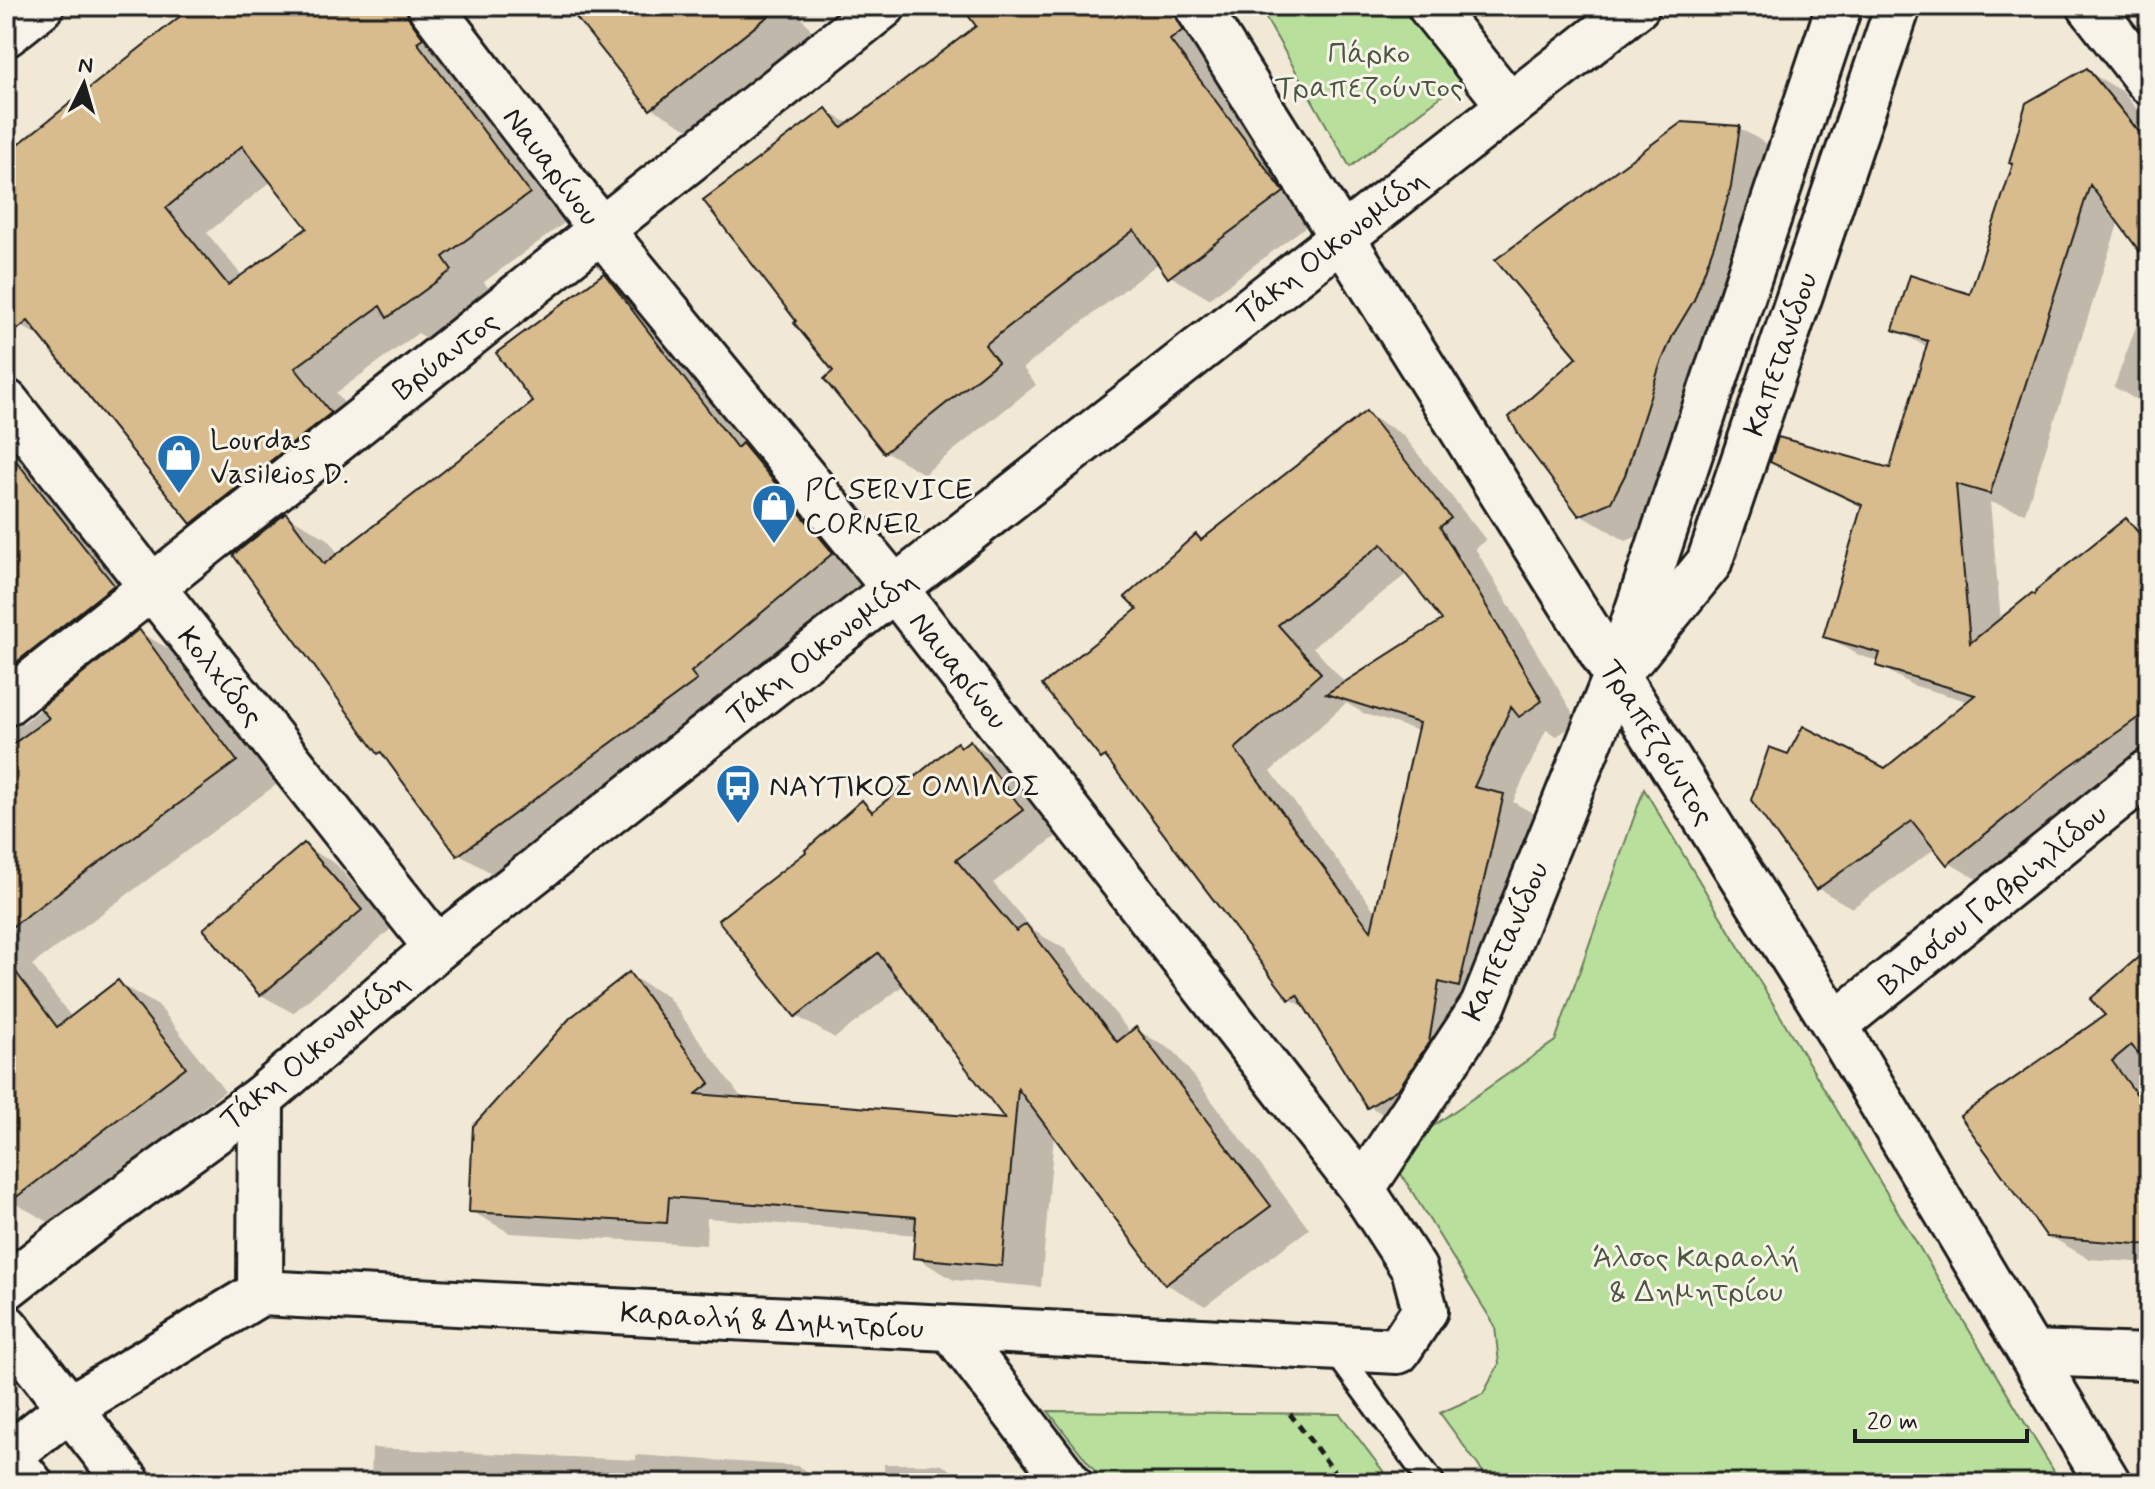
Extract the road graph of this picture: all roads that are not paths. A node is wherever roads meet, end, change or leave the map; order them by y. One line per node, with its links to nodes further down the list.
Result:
1 (41, 6): 10 (street)
2 (430, 6): 13 (street, Ναυαρίνου)
3 (883, 6): 13 (street, Βρύαντος)
4 (1197, 6): 14 (street, Τραπεζούντος)
5 (1430, 6): 12 (street)
6 (1637, 6): 12 (street, Τάκη Οικονομίδη)
7 (1839, 6): 18 (street, Καπετανίδου)
8 (1898, 6): 18 (street, Καπετανίδου)
9 (2090, 6): 11 (street)
10 (6, 34)
11 (2149, 82)
12 (1510, 106): 14 (street, Τάκη Οικονομίδη)
13 (602, 231): 16 (street, Βρύαντος); 17 (street, Ναυαρίνου)
14 (1342, 238): 17 (street, Τάκη Οικονομίδη); 18 (street, Τραπεζούντος)
15 (6, 402): 16 (street, Κολχίδος)
16 (151, 588): 19 (street, Βρύαντος); 21 (street, Κολχίδος)
17 (895, 589): 21 (street, Τάκη Οικονομίδη); 24 (street, Ναυαρίνου)
18 (1616, 676): 22 (street, Τραπεζούντος); 24 (street, Καπετανίδου)
19 (6, 703)
20 (2149, 772): 22 (street, Βλασίου Γαβριηλίδου)
21 (437, 948): 23 (street, Τάκη Οικονομίδη)
22 (1835, 1025): 30 (street, Τραπεζούντος)
23 (261, 1098): 25 (street, Τάκη Οικονομίδη); 26 (street)
24 (1362, 1189): 29 (street, Καραολή & Δημητρίου)
25 (6, 1287)
26 (260, 1293): 28 (street, Καραολή & Δημητρίου); 32 (street)
27 (6, 1327): 32 (street)
28 (952, 1330): 29 (street, Καραολή & Δημητρίου); 35 (street)
29 (1333, 1347): 36 (lane)
30 (2031, 1353): 31 (street); 37 (street, Τραπεζούντος)
31 (2149, 1357)
32 (69, 1408): 33 (street); 34 (street)
33 (14, 1464)
34 (128, 1483)
35 (1069, 1483)
36 (1432, 1483)
37 (2108, 1483)

